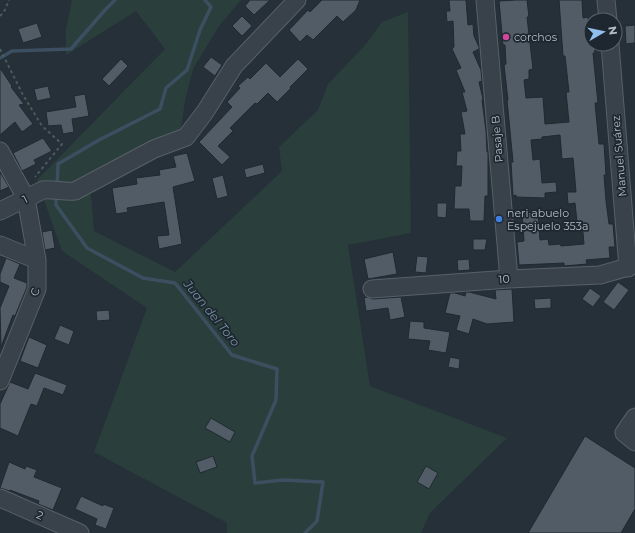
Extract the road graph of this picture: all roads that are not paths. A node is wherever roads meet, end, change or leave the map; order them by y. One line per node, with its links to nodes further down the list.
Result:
1 (297, 0): 7 (street)
2 (485, 0): 12 (street, Pasaje B)
3 (606, 0): 4 (street)
4 (607, 12)
5 (611, 52): 11 (street, Manuel Suárez)
6 (0, 151): 7 (street, C)
7 (37, 194): 8 (street, 1); 10 (street, C)
8 (0, 212)
9 (0, 245): 10 (street)
10 (36, 260): 14 (street, C)
11 (632, 266): 12 (street, 10)
12 (509, 279): 13 (street, 10)
13 (372, 289)
14 (0, 381)
15 (635, 417): 16 (street)
16 (635, 442)
17 (0, 498): 18 (street, 2)
18 (80, 533)

